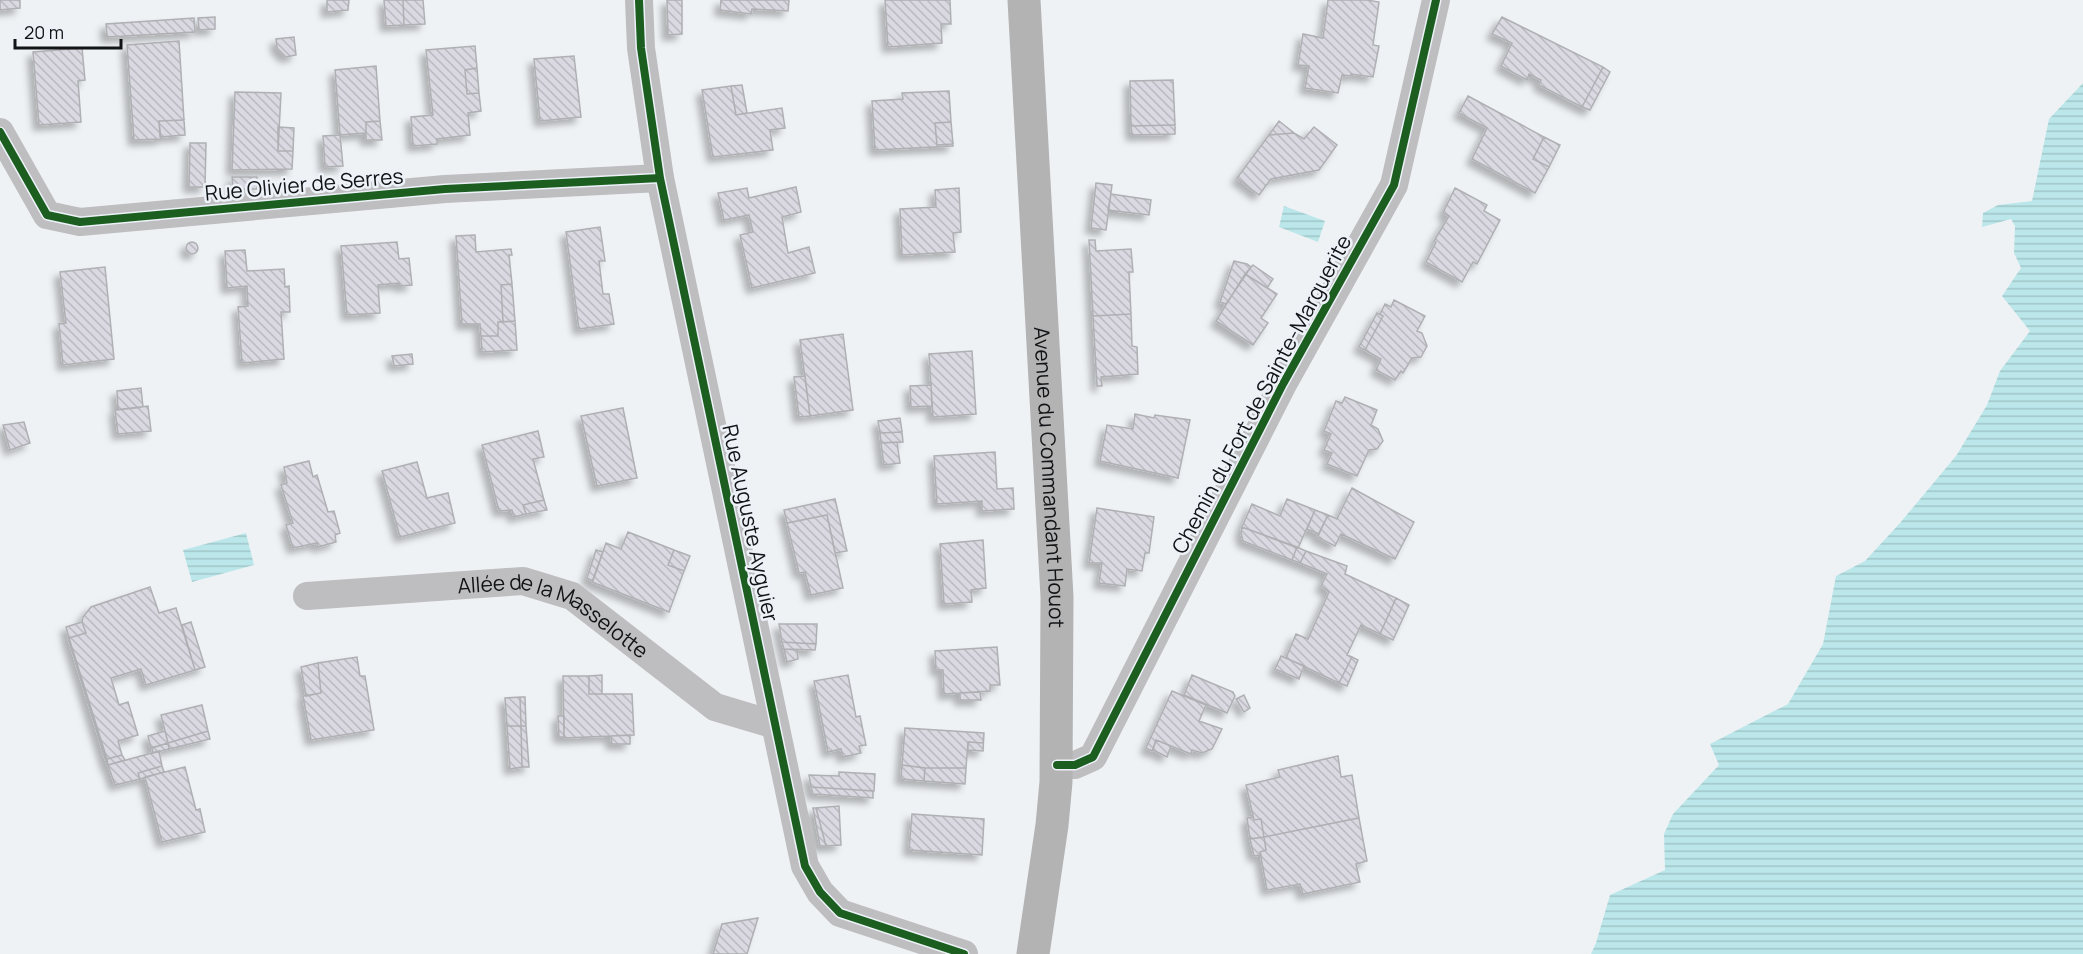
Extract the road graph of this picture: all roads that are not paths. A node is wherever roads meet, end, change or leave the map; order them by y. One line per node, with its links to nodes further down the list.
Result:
1 (639, 0): 5 (street, Rue Auguste Ayguier)
2 (1024, 0): 8 (main road, Avenue du Commandant Houot)
3 (1437, 0): 8 (street, Chemin du Fort de Sainte-Marguerite)
4 (0, 132): 5 (street, Rue Olivier de Serres)
5 (660, 177): 7 (street, Rue Auguste Ayguier)
6 (308, 596): 7 (street, Allée de la Masselotte)
7 (775, 725): 9 (street, Rue Auguste Ayguier)
8 (1057, 765): 10 (main road, Avenue du Commandant Houot)
9 (964, 954)
10 (1033, 954)

